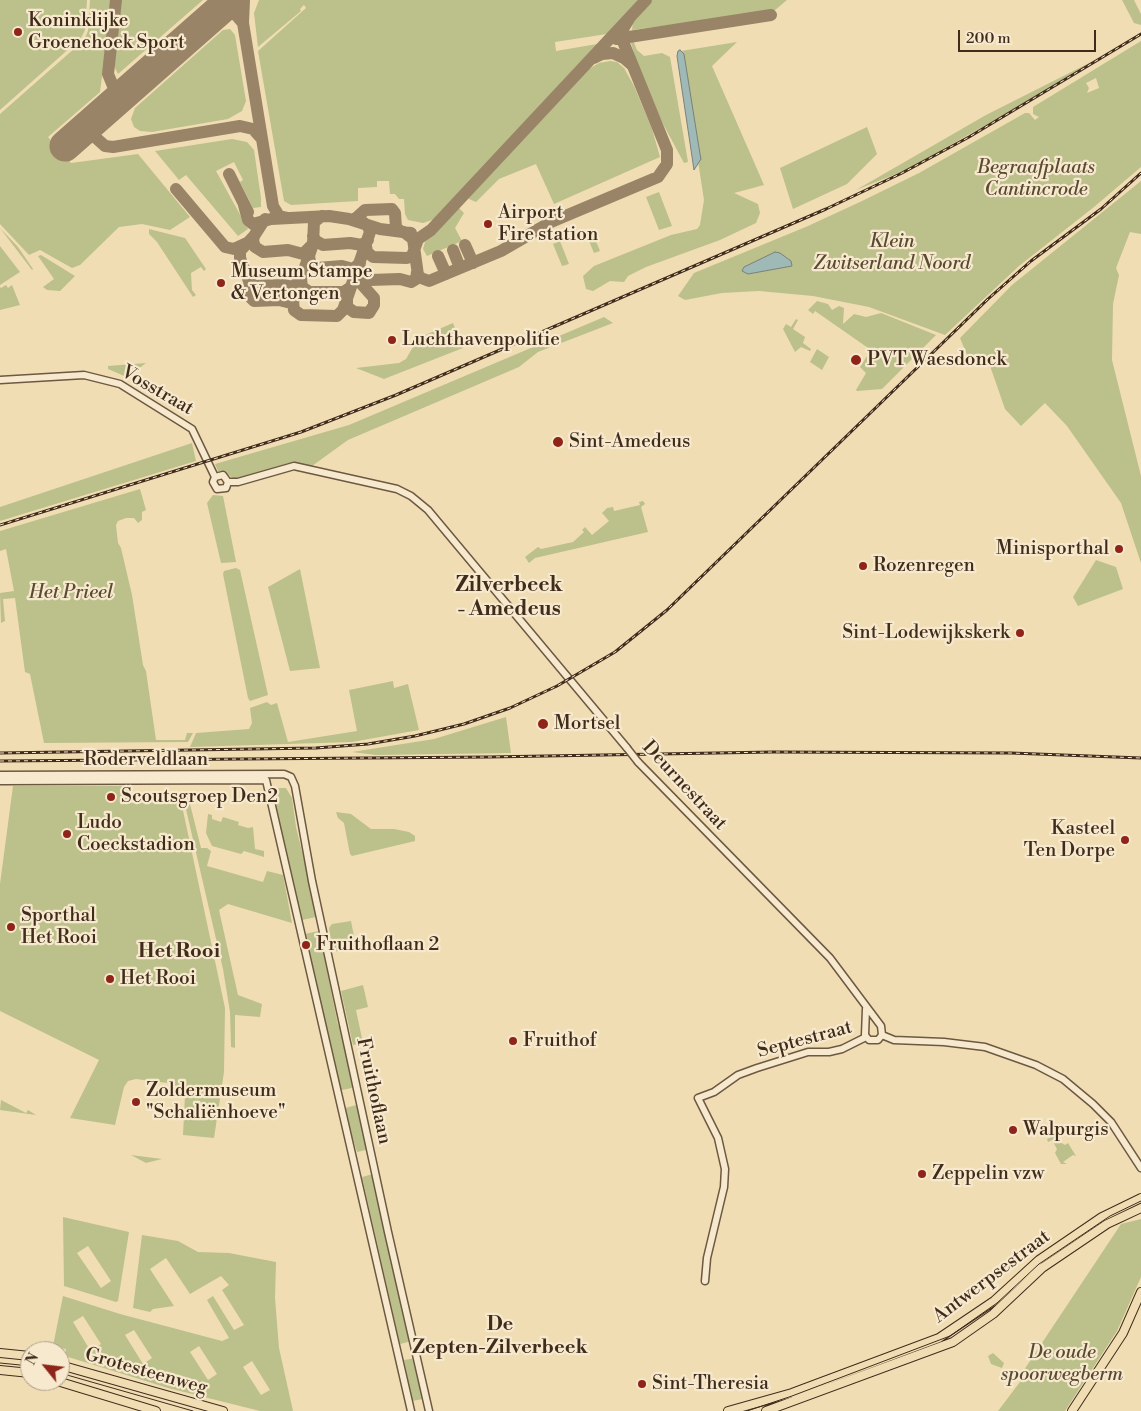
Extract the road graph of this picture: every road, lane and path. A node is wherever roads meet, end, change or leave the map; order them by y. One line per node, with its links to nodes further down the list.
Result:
1 (0, 380): 2 (street, Vosstraat)
2 (215, 477): 3 (street); 3 (street, Deurnestraat)
3 (228, 482): 8 (street, Deurnestraat, bridge)
4 (0, 775): 5 (street, Roderveldlaan)
5 (291, 777): 28 (street, Fruithoflaan)
6 (266, 780): 7 (street, Roderveldlaan); 27 (street, Fruithoflaan)
7 (0, 781)
8 (866, 1009): 9 (street, Deurnestraat); 10 (street)
9 (876, 1023): 10 (street); 11 (street, Deurnestraat)
10 (866, 1026): 12 (street)
11 (882, 1034): 12 (street); 13 (street)
12 (866, 1037): 16 (street, Septestraat)
13 (1141, 1168)
14 (1141, 1198): 24 (main road, Antwerpsestraat)
15 (1141, 1208): 30 (main road, Antwerpsestraat)
16 (705, 1281)
17 (1141, 1292): 31 (main road)
18 (0, 1353): 19 (main road)
19 (20, 1355)
20 (70, 1368): 26 (main road, Grotesteenweg)
21 (0, 1370): 22 (main road)
22 (20, 1372)
23 (70, 1385): 25 (main road, Grotesteenweg)
24 (751, 1408): 29 (main road)
25 (156, 1411)
26 (224, 1411)
27 (411, 1411)
28 (429, 1411)
29 (728, 1411)
30 (766, 1411)
31 (1072, 1411)

